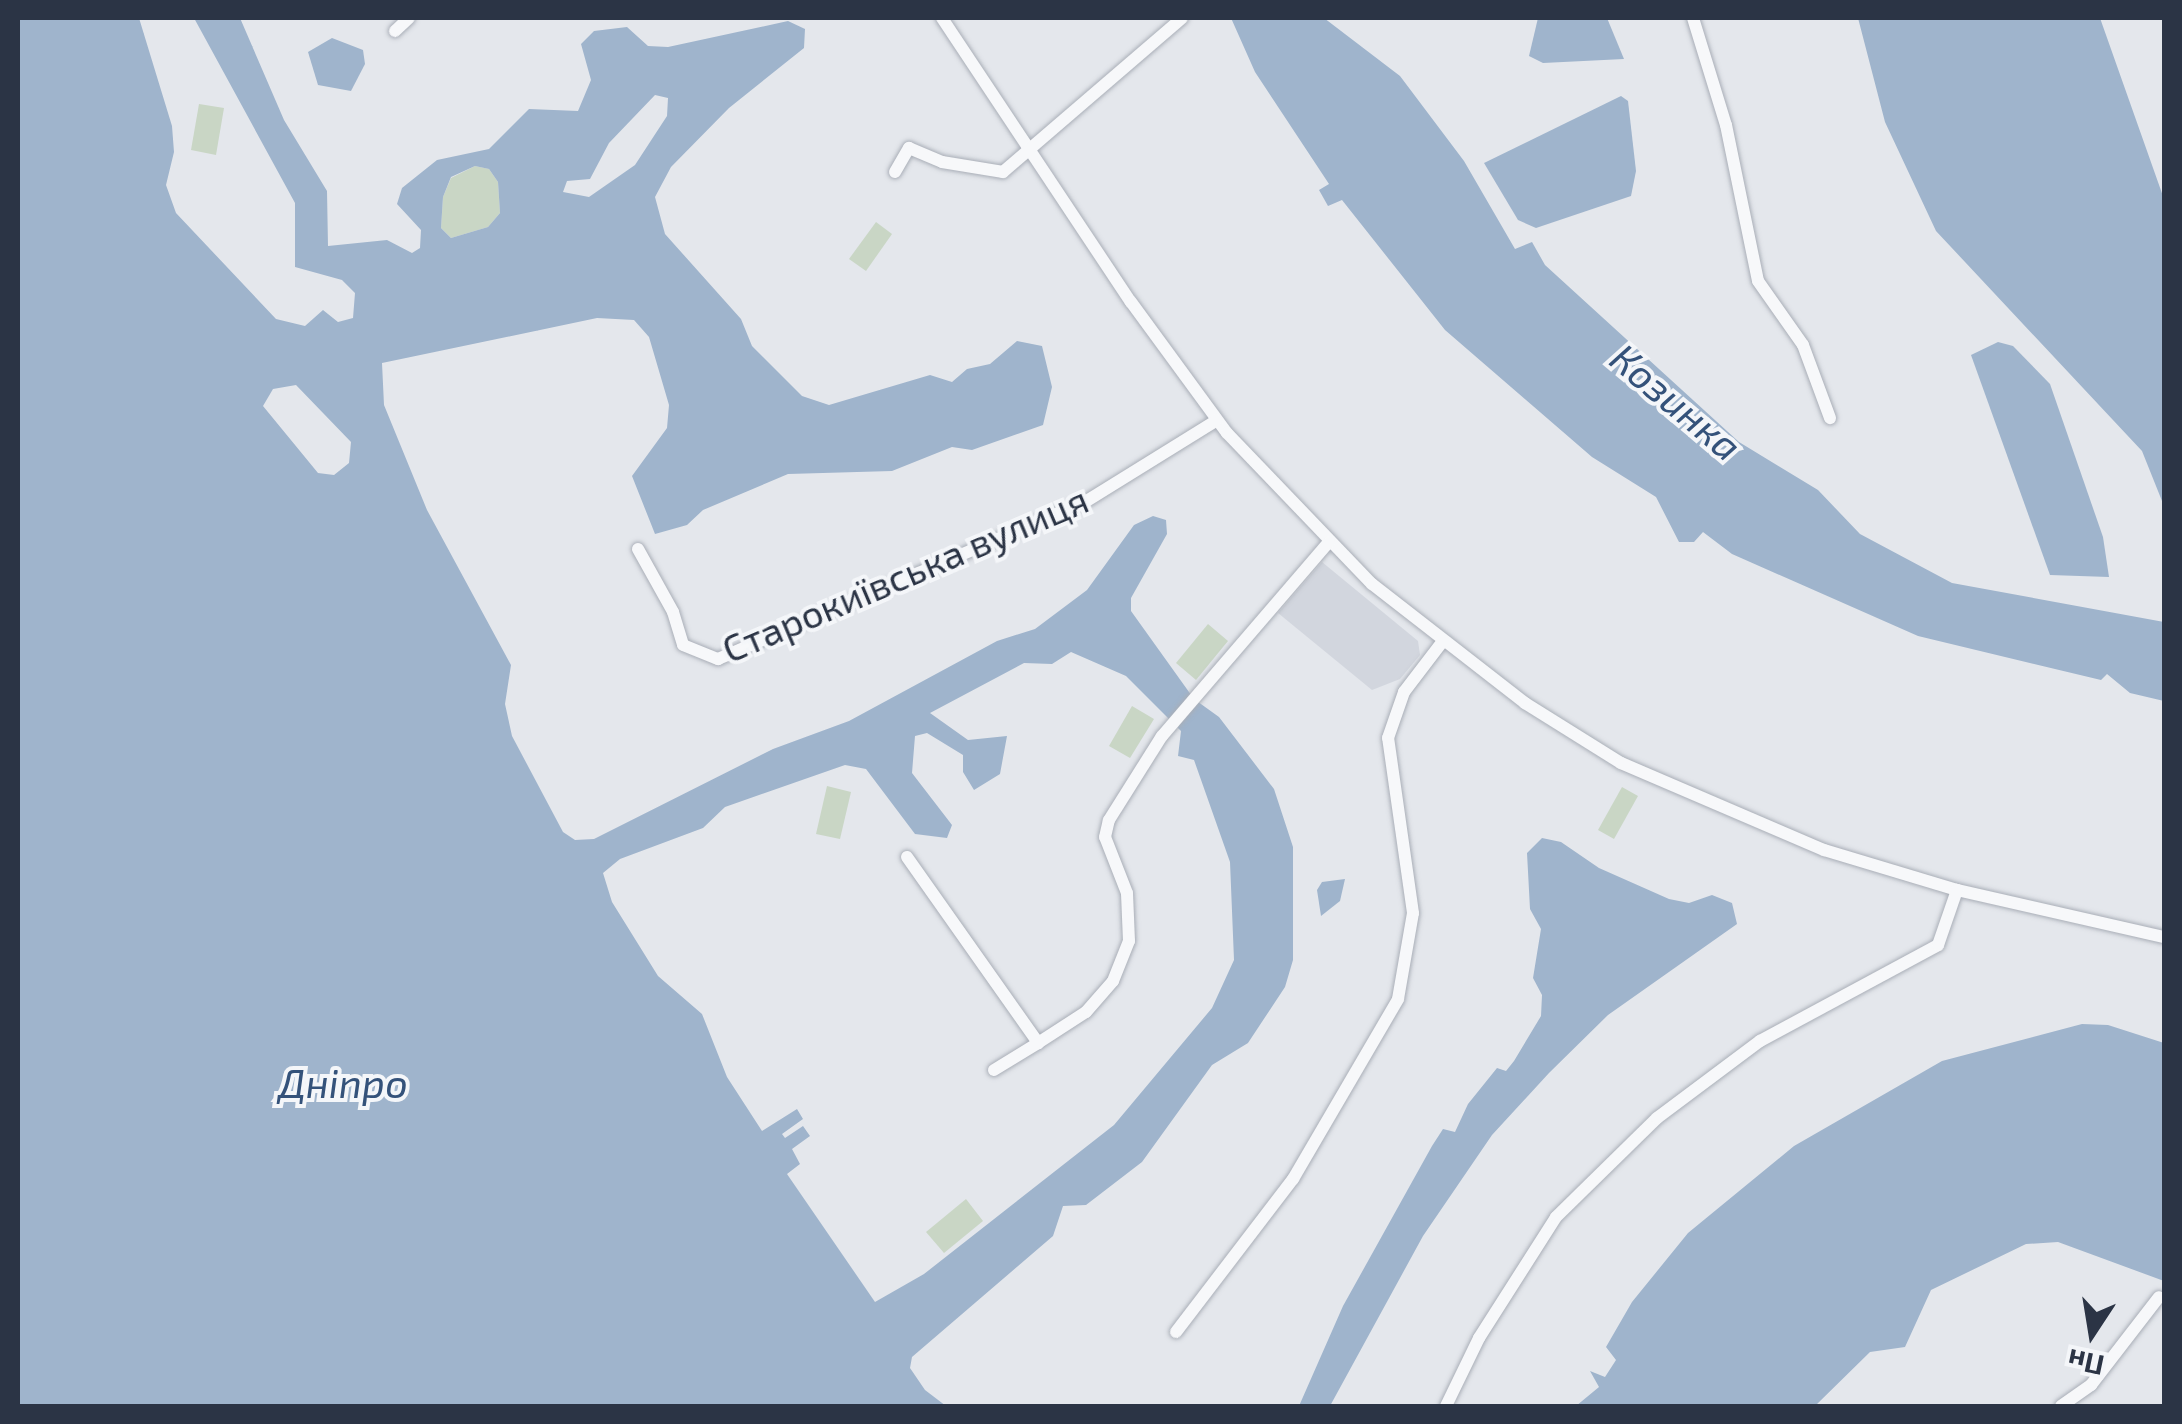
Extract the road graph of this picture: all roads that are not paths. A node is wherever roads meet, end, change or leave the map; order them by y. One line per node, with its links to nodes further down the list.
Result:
1 (409, 18): 5 (street)
2 (942, 18): 6 (street)
3 (1182, 18): 6 (street)
4 (1693, 18): 8 (street)
5 (396, 31)
6 (1032, 150): 7 (street); 9 (street)
7 (895, 172)
8 (1830, 418)
9 (1217, 420): 10 (street); 11 (street, Старокиївська вулиця)
10 (1328, 543): 12 (street); 16 (street)
11 (638, 549)
12 (1443, 641): 14 (street); 19 (street)
13 (907, 857): 16 (street)
14 (1957, 890): 15 (street); 20 (street)
15 (2164, 936)
16 (1038, 1043): 17 (street)
17 (994, 1070)
18 (2159, 1297): 21 (street)
19 (1176, 1332)
20 (1446, 1406)
21 (2061, 1406)

